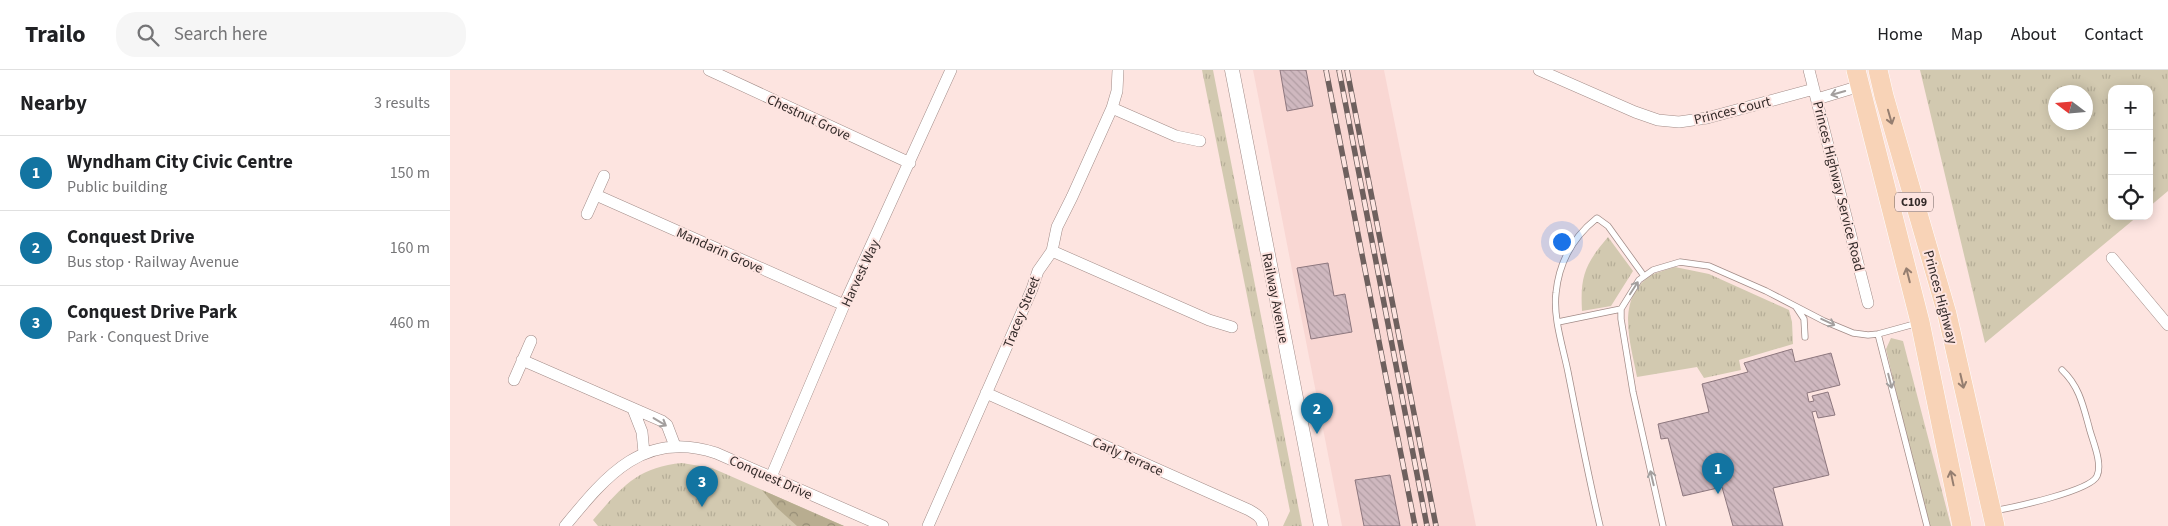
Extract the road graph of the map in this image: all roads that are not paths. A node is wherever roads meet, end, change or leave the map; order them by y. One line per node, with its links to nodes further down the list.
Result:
1 (709, 70): 12 (street, Chestnut Grove)
2 (951, 70): 12 (street, Harvest Way)
3 (1118, 70): 10 (street, Tracey Street)
4 (1232, 70): 44 (street, Railway Avenue)
5 (1539, 70): 9 (street, Princes Court)
6 (1809, 70): 9 (street, Princes Highway Service Road)
7 (1878, 70): 23 (highway, Princes Highway / C109, one-way to 23)
8 (1861, 75): 9 (street, Princes Highway, one-way to 9); 25 (highway, Princes Highway / C109, one-way to 8)
9 (1815, 94): 19 (street, Princes Highway Service Road)
10 (1112, 108): 11 (street); 16 (street, Tracey Street)
11 (1200, 141)
12 (910, 164): 20 (street, Harvest Way)
13 (604, 176): 14 (street)
14 (596, 195): 15 (street); 20 (street, Mandarin Grove)
15 (587, 214)
16 (1052, 251): 27 (street); 34 (street, Tracey Street)
17 (2112, 258): 26 (street)
18 (1644, 276): 21 (lane); 22 (lane, one-way to 18); 24 (lane)
19 (1868, 303)
20 (844, 305): 38 (street, Harvest Way)
21 (1794, 305): 28 (lane, one-way to 28); 29 (lane)
22 (1621, 309): 24 (lane); 46 (lane, one-way to 22)
23 (1947, 314): 25 (highway); 39 (highway, Princes Highway / C109, one-way to 39)
24 (1558, 322): 45 (lane)
25 (1920, 322): 28 (lane); 48 (highway, Princes Highway / C109, one-way to 25)
26 (2168, 325)
27 (1232, 327)
28 (1878, 334): 47 (lane, one-way to 47)
29 (1805, 337)
30 (531, 341): 31 (street)
31 (522, 360): 33 (street); 35 (street)
32 (2062, 370): 39 (lane)
33 (514, 380)
34 (986, 393): 42 (street, Tracey Street); 43 (street, Carly Terrace)
35 (632, 409): 36 (street, one-way to 36); 37 (street)
36 (676, 446): 37 (street, Conquest Drive); 38 (street, Conquest Drive)
37 (644, 453): 40 (street, Conquest Drive)
38 (771, 477): 41 (street, Conquest Drive)
39 (1993, 519)
40 (565, 526)
41 (883, 526)
42 (928, 526)
43 (1263, 526)
44 (1321, 526)
45 (1600, 526)
46 (1663, 526)
47 (1927, 526)
48 (1962, 526)

